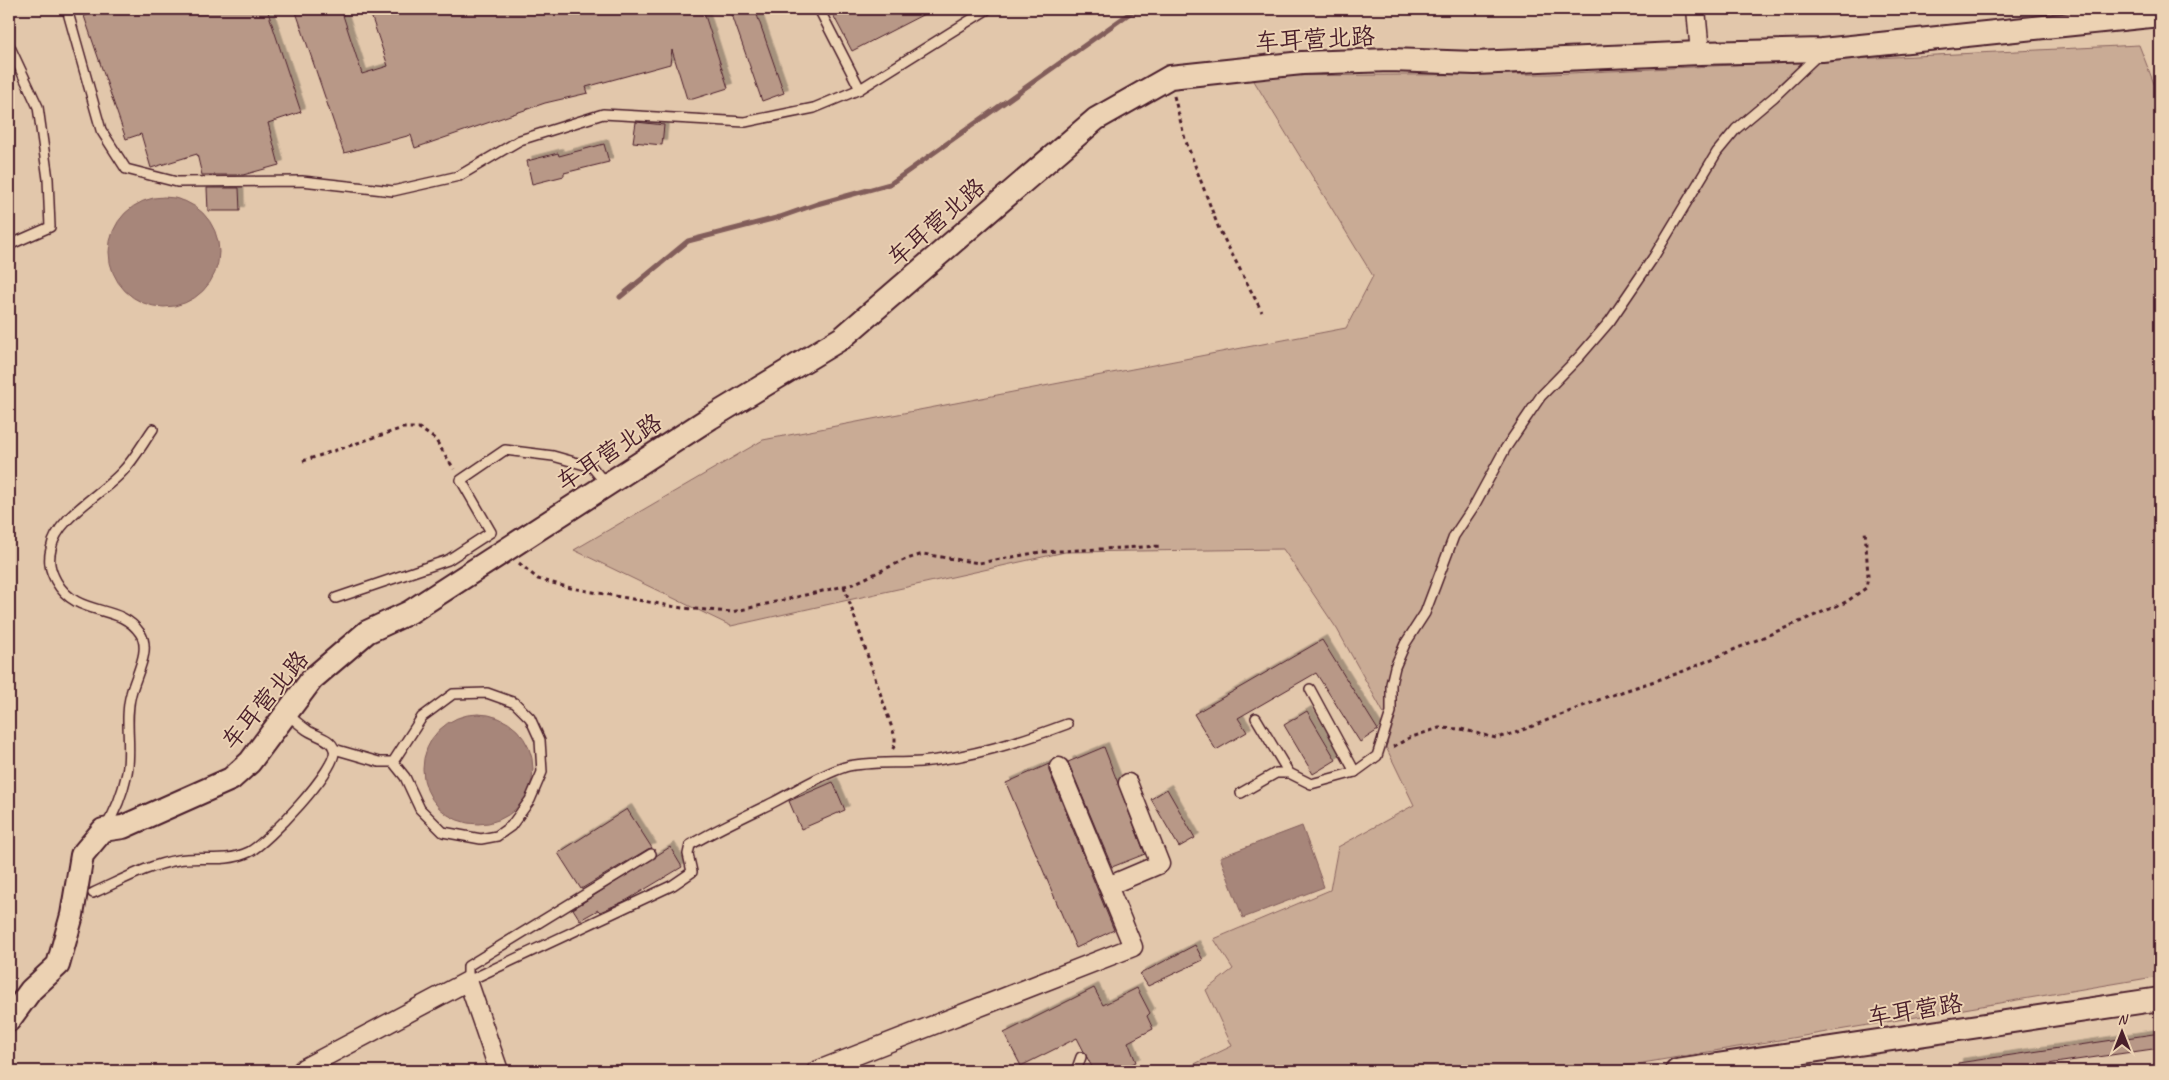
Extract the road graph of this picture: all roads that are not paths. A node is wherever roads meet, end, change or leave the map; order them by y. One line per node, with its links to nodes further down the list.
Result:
1 (66, 9): 9 (lane)
2 (819, 9): 9 (lane)
3 (988, 9): 9 (lane)
4 (1696, 9): 8 (street)
5 (2160, 15): 7 (street, 车耳营北路)
6 (9, 45): 10 (lane)
7 (1822, 50): 8 (street, 车耳营北路); 21 (lane)
8 (1700, 53): 12 (street, 车耳营北路)
9 (860, 89)
10 (9, 245)
11 (153, 429): 25 (lane)
12 (606, 484): 13 (lane); 15 (street, 车耳营北路)
13 (336, 598)
14 (1310, 689): 21 (lane)
15 (286, 713): 18 (lane); 25 (street, 车耳营北路)
16 (1256, 718): 22 (lane)
17 (1067, 724): 29 (lane)
18 (334, 749): 19 (lane); 28 (lane)
19 (393, 762): 19 (lane)
20 (1059, 767): 27 (street)
21 (1355, 772): 22 (lane)
22 (1288, 773): 24 (lane)
23 (1128, 783): 27 (street)
24 (1241, 793)
25 (103, 830): 31 (street)
26 (651, 854): 29 (lane)
27 (1108, 886): 35 (street)
28 (93, 893)
29 (468, 981): 33 (street); 34 (street)
30 (2160, 999): 37 (street, 车耳营路)
31 (9, 1020)
32 (1081, 1057): 36 (lane)
33 (301, 1071)
34 (499, 1071)
35 (816, 1071)
36 (1076, 1071)
37 (1676, 1071)

